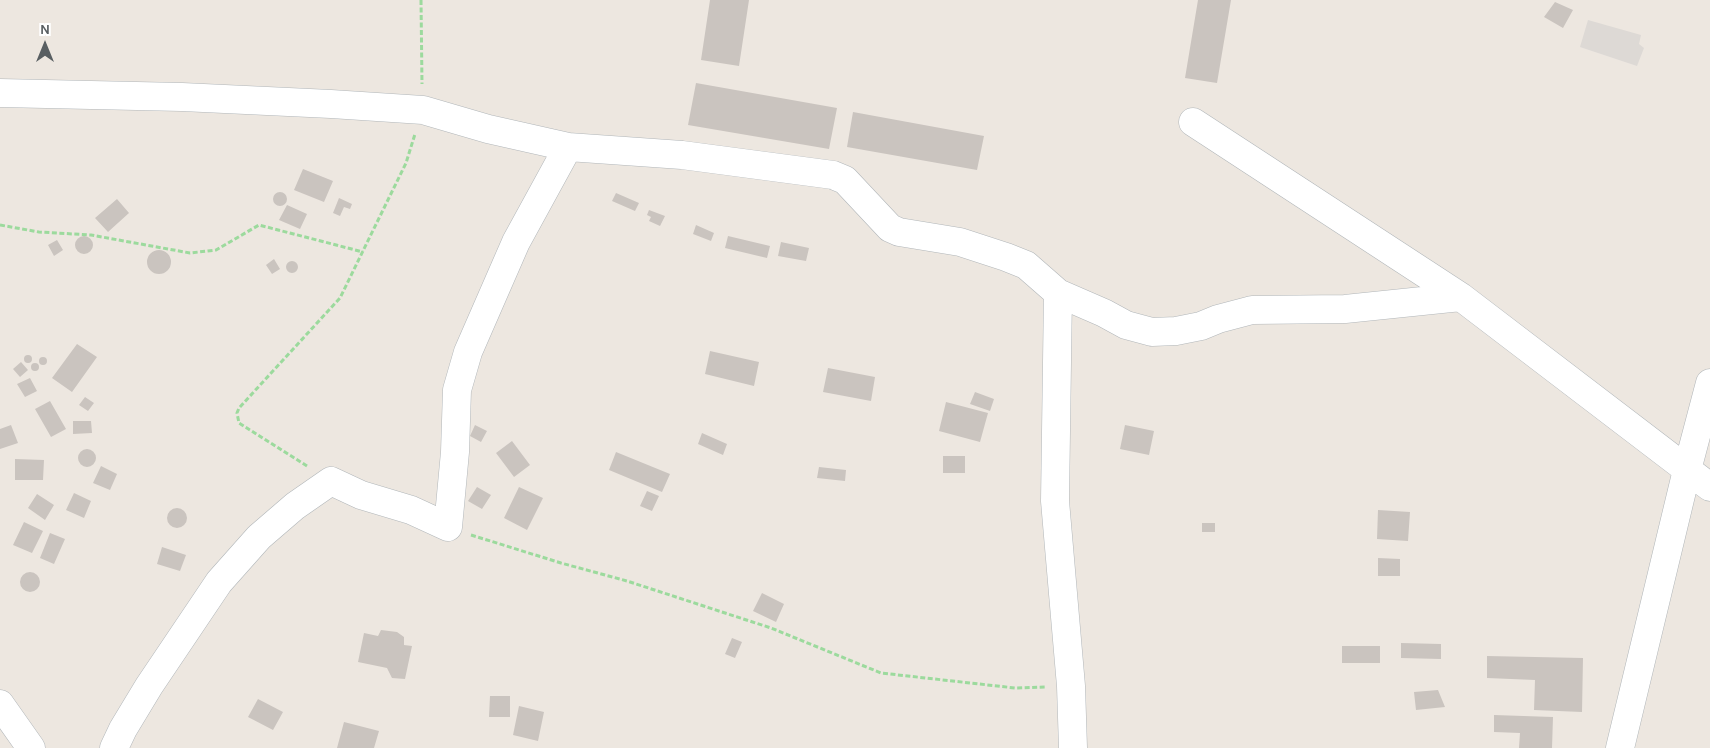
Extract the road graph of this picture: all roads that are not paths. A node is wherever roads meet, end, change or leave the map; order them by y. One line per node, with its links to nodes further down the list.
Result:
1 (0, 93): 3 (street)
2 (1193, 122): 5 (street)
3 (568, 147): 4 (street); 11 (street)
4 (1058, 293): 5 (street); 12 (street)
5 (1462, 297): 7 (street)
6 (1710, 383): 7 (street)
7 (1687, 470): 8 (street); 13 (street)
8 (1710, 487)
9 (0, 704): 10 (street)
10 (31, 748)
11 (114, 748)
12 (1073, 748)
13 (1620, 748)

